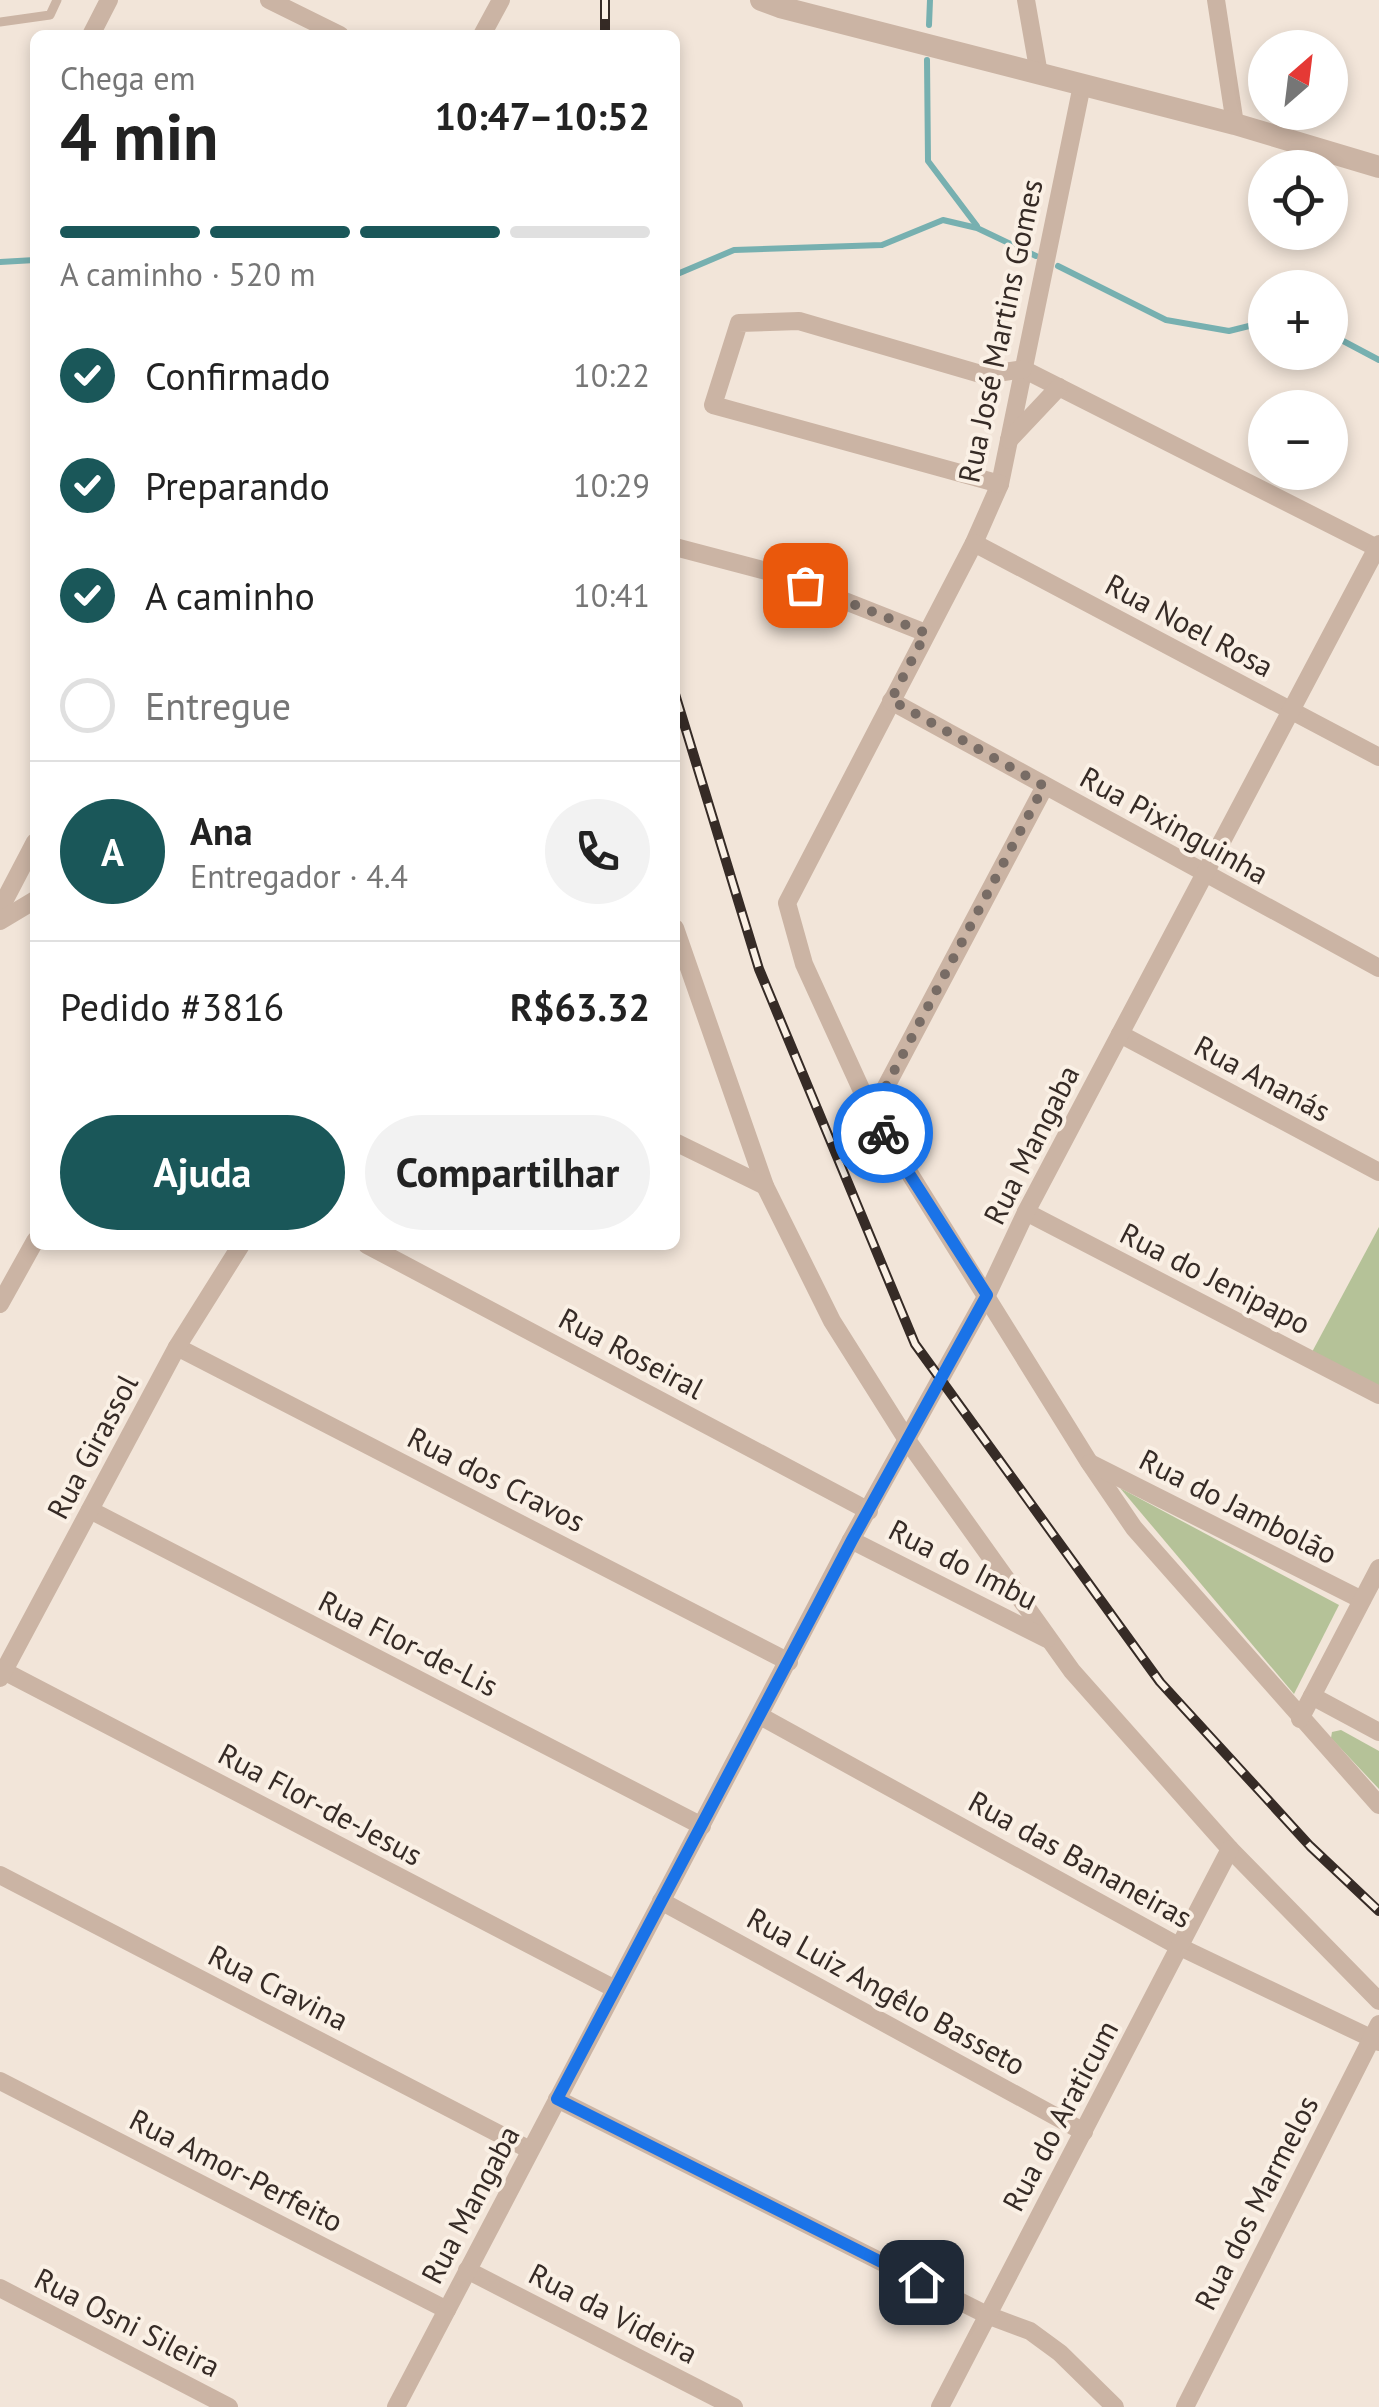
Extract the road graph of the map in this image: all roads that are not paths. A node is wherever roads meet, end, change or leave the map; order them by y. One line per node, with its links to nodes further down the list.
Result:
1 (57, 0): 8 (lane)
2 (109, 0): 9 (street)
3 (269, 0): 10 (street)
4 (502, 0): 11 (street)
5 (762, 0): 12 (street)
6 (1026, 0): 12 (street)
7 (1216, 0): 14 (street)
8 (0, 22)
9 (94, 30)
10 (330, 30)
11 (485, 30)
12 (1039, 74): 13 (street)
13 (1082, 85): 14 (street); 16 (street, Rua José Martins Gomes)
14 (1236, 124): 15 (street)
15 (1379, 166)
16 (1023, 369): 17 (street); 18 (street, Rua José Martins Gomes); 19 (street)
17 (1059, 387): 18 (street); 21 (street)
18 (1008, 441): 19 (street, Rua José Martins Gomes)
19 (1000, 484): 20 (street, Rua José Martins Gomes)
20 (974, 542): 23 (street, Rua José Martins Gomes); 25 (street, Rua Noel Rosa)
21 (1378, 547): 25 (street, Rua Mangaba)
22 (680, 548): 23 (street)
23 (926, 633): 24 (street, Rua José Martins Gomes)
24 (891, 700): 27 (street, Rua Pixinguinha); 36 (street, Rua José Martins Gomes)
25 (1290, 710): 26 (street, Rua Noel Rosa); 29 (street, Rua Mangaba)
26 (1379, 757)
27 (1044, 786): 29 (street, Rua Pixinguinha); 36 (street)
28 (30, 852): 31 (street)
29 (1204, 874): 34 (street, Rua Pixinguinha); 35 (street, Rua Mangaba)
30 (30, 903): 32 (street)
31 (0, 909)
32 (0, 922)
33 (680, 942): 39 (street)
34 (1379, 968)
35 (1120, 1034): 38 (street, Rua Ananás); 40 (street, Rua Mangaba)
36 (872, 1113): 44 (street)
37 (680, 1144): 39 (street)
38 (1379, 1172)
39 (765, 1186): 48 (street)
40 (1026, 1212): 44 (street, Rua Mangaba); 47 (street, Rua do Jenipapo)
41 (30, 1249): 45 (street)
42 (239, 1250): 46 (street, Rua Girassol)
43 (376, 1250): 51 (street, Rua Roseiral)
44 (987, 1295): 48 (street, Rua Mangaba); 49 (street)
45 (0, 1304)
46 (178, 1347): 50 (street, Rua Girassol); 56 (street, Rua dos Cravos)
47 (1379, 1396)
48 (907, 1440): 51 (street, Rua Mangaba); 55 (street)
49 (1089, 1462): 54 (street, Rua do Jambolão); 60 (street)
50 (90, 1510): 57 (street, Rua Girassol); 63 (street, Rua Flor-de-Lis)
51 (869, 1511): 52 (street, Rua Mangaba)
52 (852, 1540): 55 (street, Rua do Imbu); 56 (street, Rua Mangaba)
53 (1379, 1568): 54 (street)
54 (1362, 1600): 58 (street)
55 (1050, 1640): 64 (street)
56 (788, 1662): 59 (street, Rua Mangaba)
57 (1, 1672): 68 (street, Rua Flor-de-Jesus)
58 (1312, 1696): 60 (street); 61 (street)
59 (760, 1716): 63 (street, Rua Mangaba); 67 (street, Rua das Bananeiras)
60 (1300, 1718): 62 (street)
61 (1379, 1732)
62 (1379, 1804)
63 (702, 1826): 66 (street, Rua Mangaba)
64 (1230, 1850): 67 (street, Rua do Araticum); 69 (street)
65 (0, 1875): 74 (street, Rua Cravina)
66 (662, 1901): 68 (street, Rua Mangaba); 73 (street, Rua Luiz Angêlo Basseto)
67 (1180, 1947): 70 (street, Rua das Bananeiras); 73 (street, Rua do Araticum)
68 (614, 1989): 72 (street, Rua Mangaba)
69 (1379, 2001)
70 (1377, 2035): 84 (street, Rua dos Marmelos)
71 (0, 2081): 77 (street, Rua Amor-Perfeito)
72 (557, 2099): 74 (street, Rua Mangaba); 78 (street)
73 (1084, 2132): 78 (street, Rua do Araticum)
74 (530, 2150): 75 (street, Rua Mangaba)
75 (468, 2270): 77 (street, Rua Mangaba); 81 (street, Rua da Videira)
76 (0, 2288): 79 (street, Rua Osni Sileira)
77 (447, 2310): 80 (street, Rua Mangaba)
78 (987, 2315): 82 (street, Rua do Araticum); 83 (street)
79 (230, 2407)
80 (396, 2407)
81 (734, 2407)
82 (940, 2407)
83 (1116, 2407)
84 (1185, 2407)

